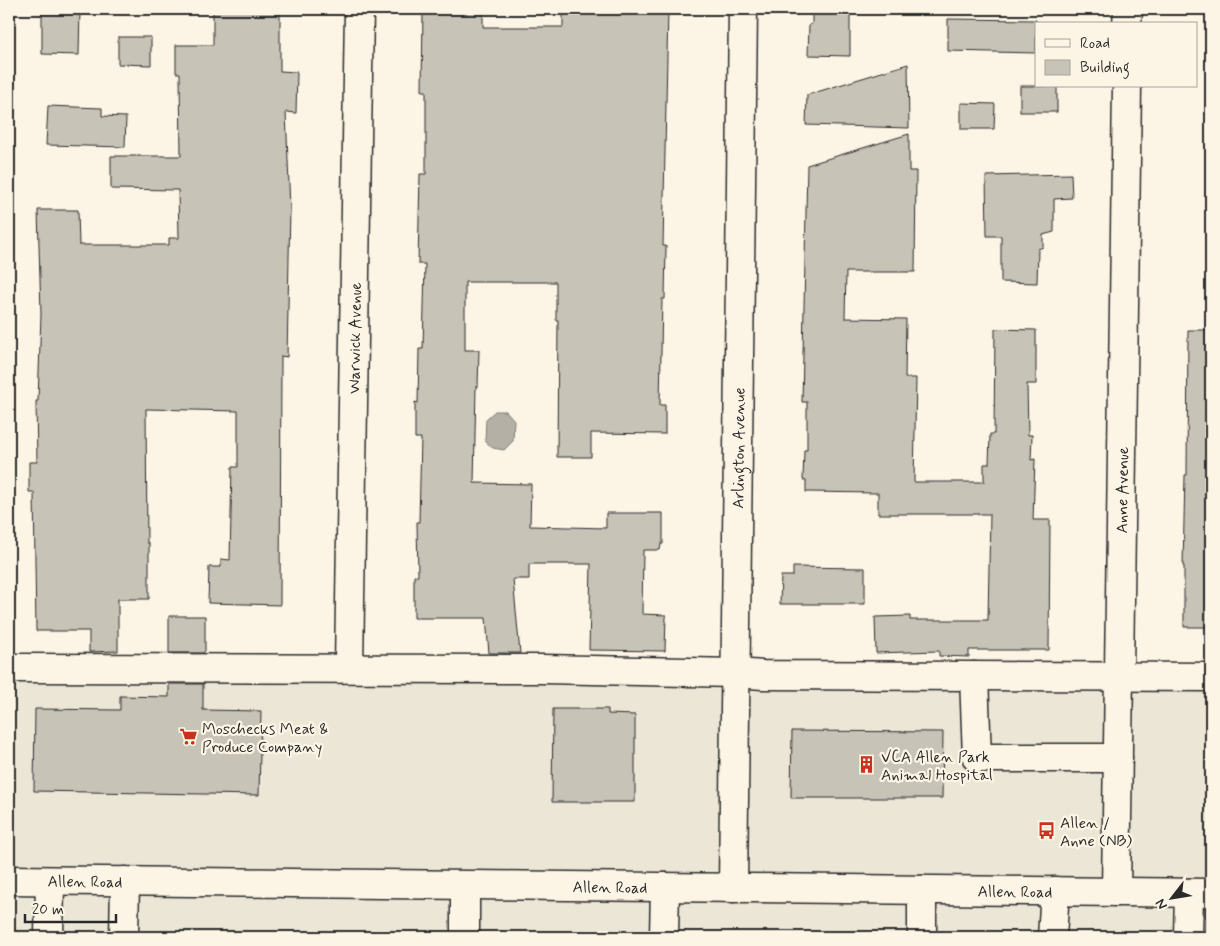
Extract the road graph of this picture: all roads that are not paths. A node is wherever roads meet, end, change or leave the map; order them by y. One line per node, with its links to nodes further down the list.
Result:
1 (359, 9): 7 (street, Warwick Avenue)
2 (743, 9): 8 (street, Arlington Avenue)
3 (1128, 9): 4 (street)
4 (1127, 22)
5 (1127, 88): 10 (street, Anne Avenue)
6 (9, 668): 7 (street)
7 (349, 668): 8 (street)
8 (736, 673): 9 (street); 18 (street, Arlington Avenue)
9 (974, 676): 10 (street); 12 (street)
10 (1119, 676): 11 (street); 12 (street, Anne Avenue)
11 (1211, 677)
12 (1118, 758): 21 (street, Anne Avenue)
13 (9, 880): 14 (street, Allen Road)
14 (50, 881): 15 (street, Allen Road); 23 (street)
15 (125, 881): 16 (street, Allen Road); 24 (street)
16 (465, 886): 17 (street, Allen Road); 25 (street)
17 (665, 887): 18 (street, Allen Road); 26 (street)
18 (733, 888): 19 (street, Allen Road)
19 (922, 890): 20 (street, Allen Road); 27 (street)
20 (1055, 891): 21 (street, Allen Road); 28 (street)
21 (1116, 892): 22 (street, Allen Road)
22 (1200, 893): 29 (street)
23 (49, 937)
24 (124, 937)
25 (465, 937)
26 (664, 937)
27 (922, 937)
28 (1052, 937)
29 (1188, 937)

